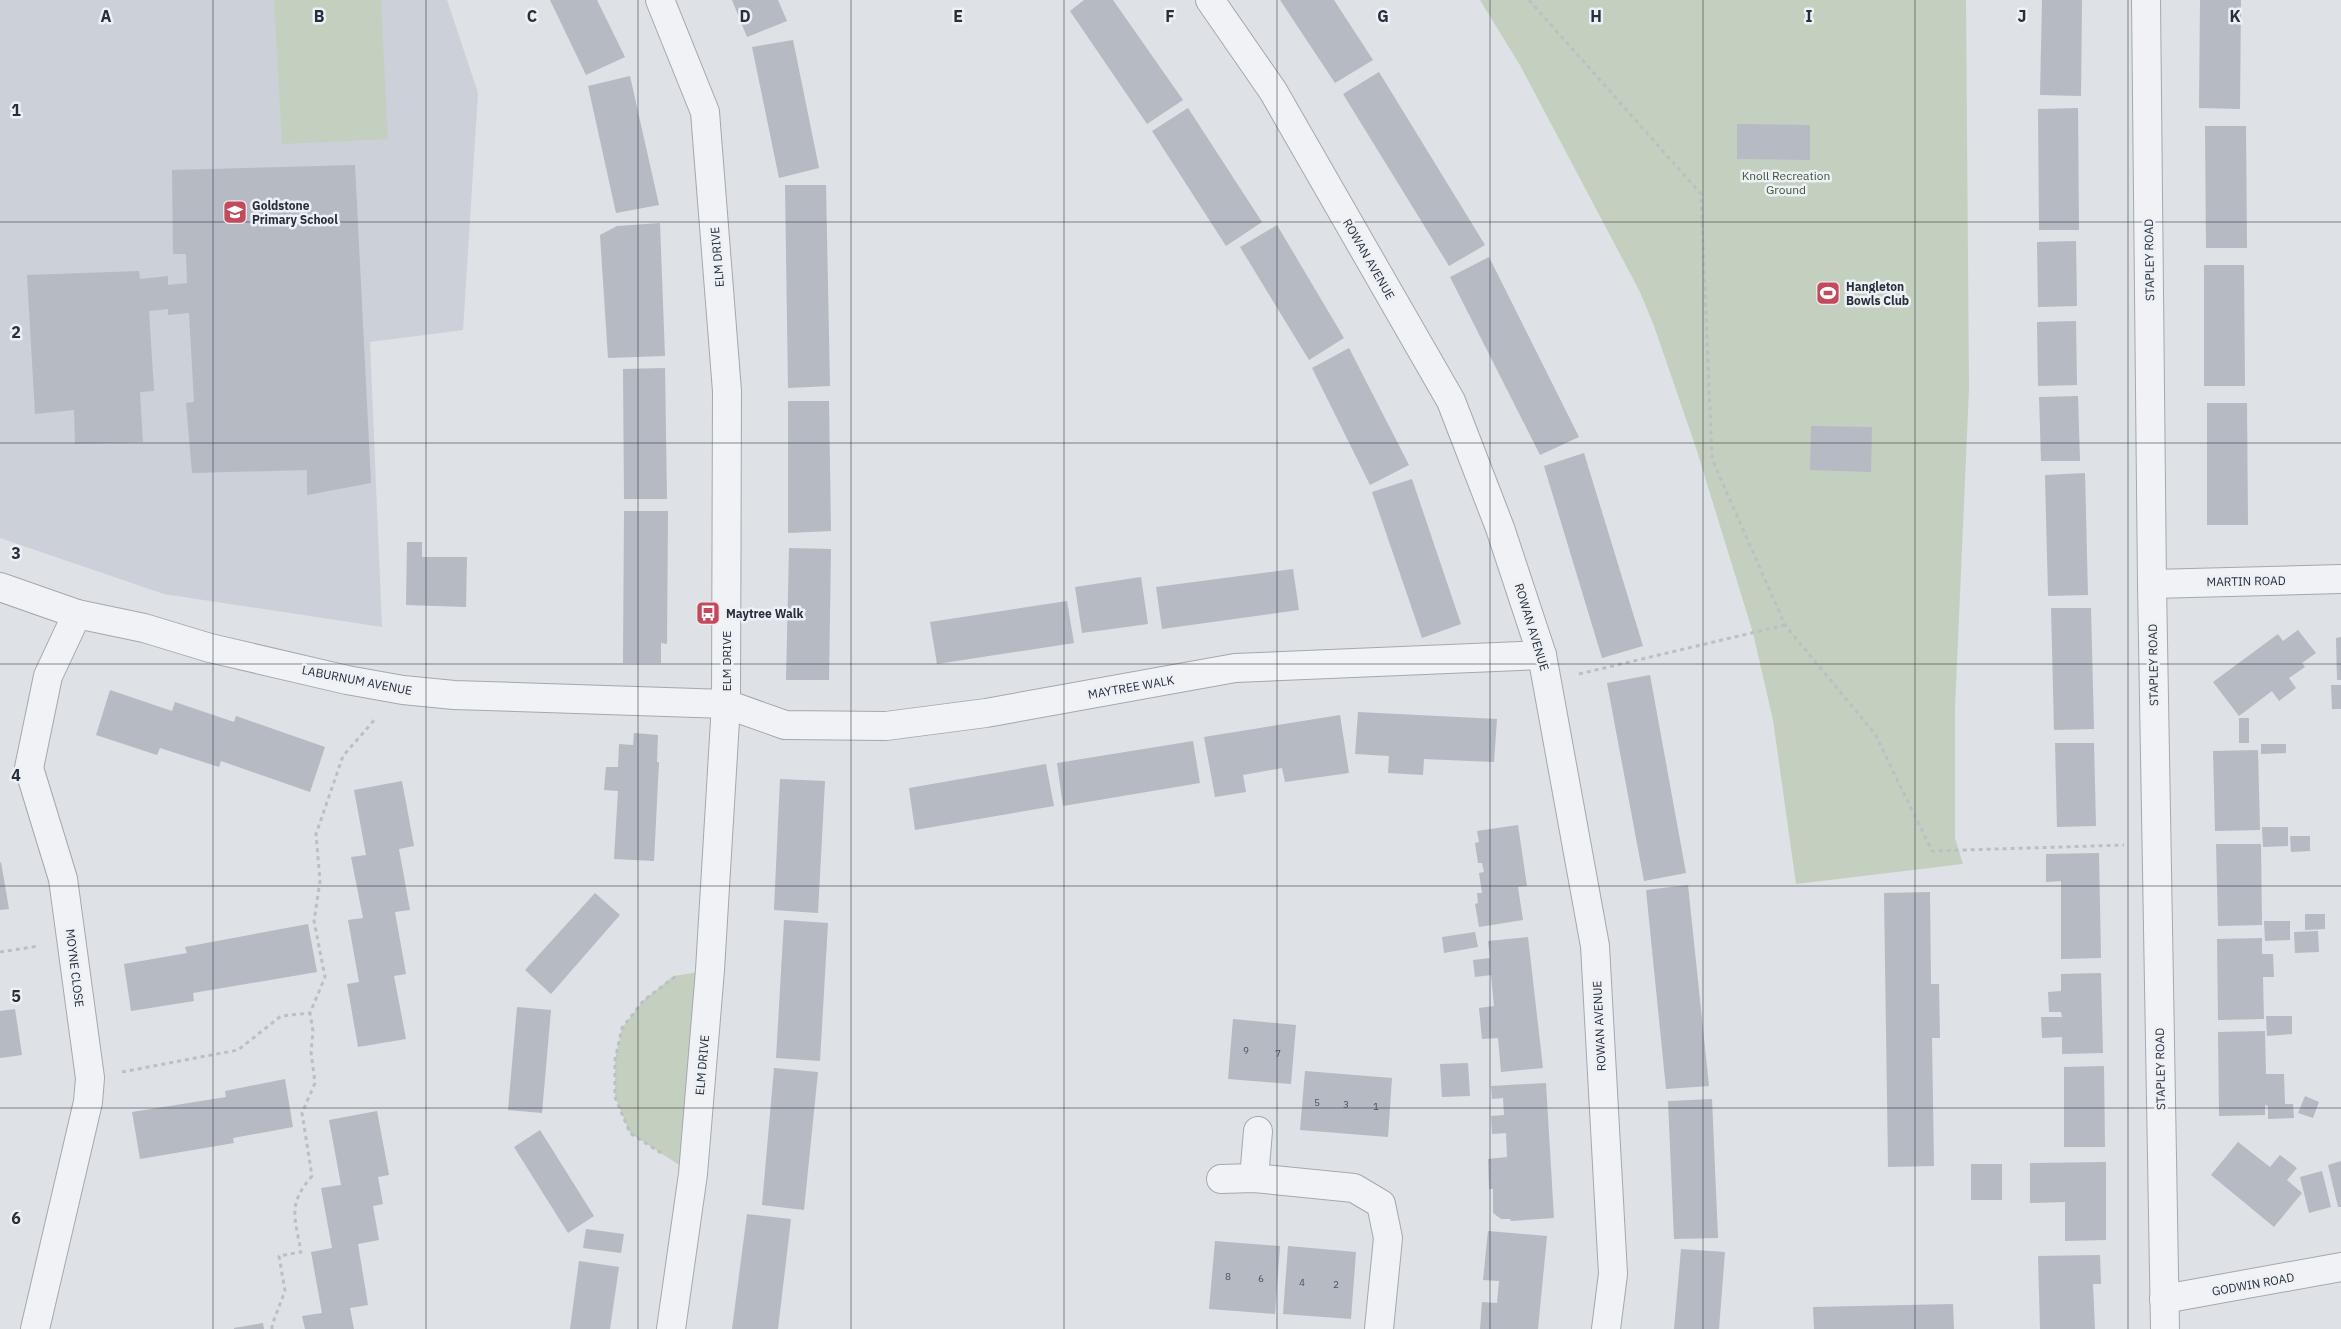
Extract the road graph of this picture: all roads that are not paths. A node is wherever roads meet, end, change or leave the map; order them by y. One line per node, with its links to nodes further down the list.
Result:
1 (660, 0): 9 (street, ELM DRIVE)
2 (1210, 0): 8 (street, ROWAN AVENUE)
3 (2146, 0): 5 (street, STAPLEY ROAD)
4 (2341, 579): 5 (street, MARTIN ROAD)
5 (2152, 584): 14 (street, STAPLEY ROAD)
6 (0, 587): 7 (street, LABURNUM AVENUE)
7 (76, 614): 9 (street, LABURNUM AVENUE); 15 (street, MOYNE CLOSE)
8 (1542, 654): 9 (street, MAYTREE WALK); 18 (street, ROWAN AVENUE)
9 (726, 704): 16 (street, ELM DRIVE)
10 (1258, 1131): 11 (street)
11 (1254, 1178): 12 (street); 17 (street)
12 (1221, 1179)
13 (2341, 1267): 14 (street, GODWIN ROAD)
14 (2164, 1299): 19 (street, STAPLEY ROAD)
15 (35, 1329)
16 (671, 1329)
17 (1379, 1329)
18 (1606, 1329)
19 (2165, 1329)

